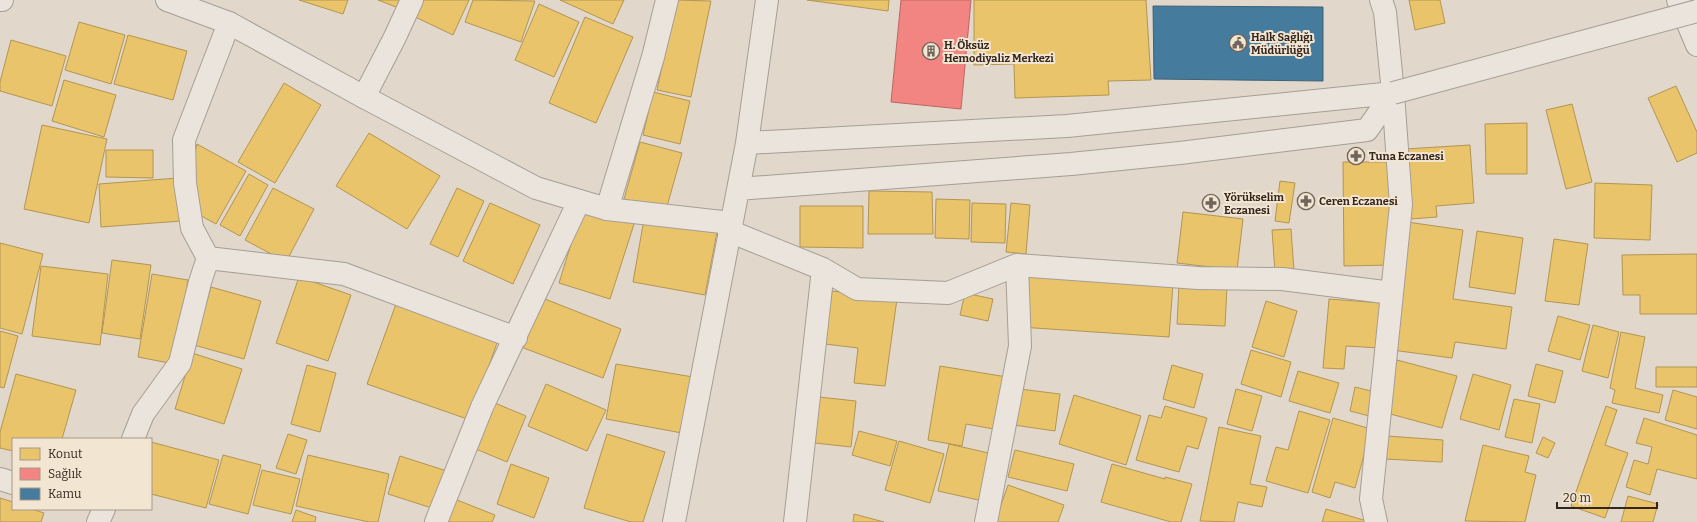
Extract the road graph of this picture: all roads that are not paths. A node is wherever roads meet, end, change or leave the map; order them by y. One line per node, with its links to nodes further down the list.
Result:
1 (167, 0): 8 (street)
2 (412, 0): 11 (street)
3 (667, 0): 15 (street)
4 (767, 0): 12 (street)
5 (1678, 0): 9 (street)
6 (1384, 4): 10 (street)
7 (1697, 11): 10 (street, bridge)
8 (229, 23): 11 (street); 17 (street)
9 (1697, 45)
10 (1393, 93): 12 (street); 13 (street); 20 (street)
11 (364, 97): 14 (street)
12 (747, 143): 13 (street)
13 (738, 189): 16 (street)
14 (579, 201): 15 (street); 21 (street)
15 (607, 209): 16 (street)
16 (730, 227): 19 (street); 28 (street)
17 (208, 258): 21 (street); 22 (street)
18 (1018, 265): 19 (street); 20 (street); 30 (street)
19 (823, 268): 29 (street)
20 (1392, 293): 31 (street)
21 (516, 338): 27 (street)
22 (132, 438)
23 (0, 479): 24 (street)
24 (12, 483)
25 (104, 510): 26 (street)
26 (98, 522)
27 (436, 522)
28 (674, 522)
29 (795, 522)
30 (986, 522)
31 (1376, 522)

